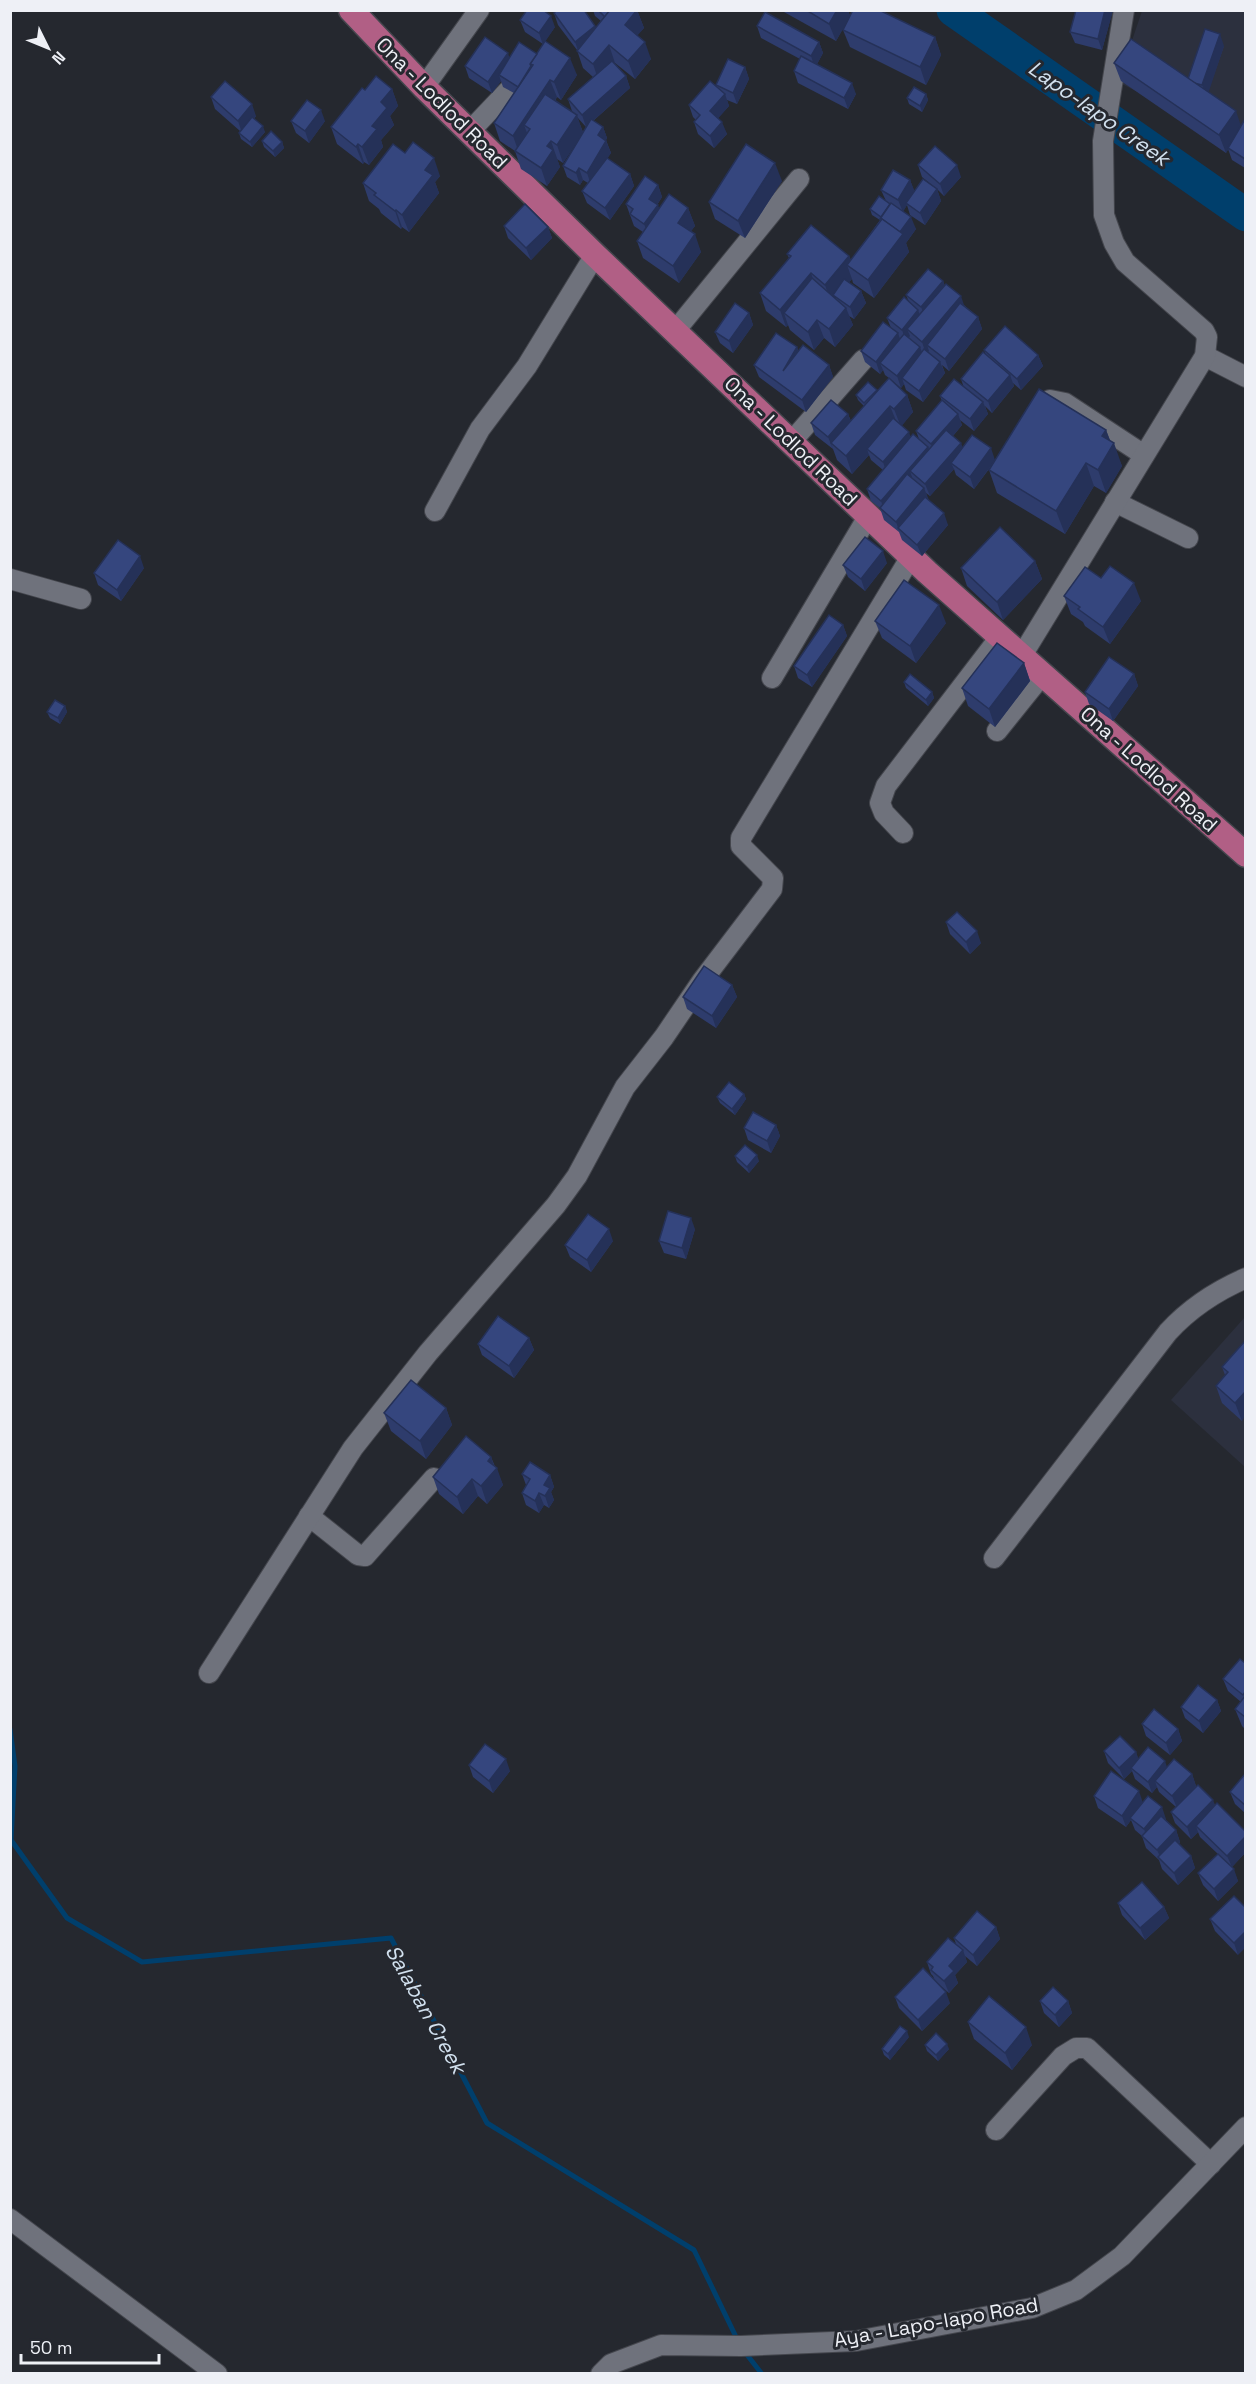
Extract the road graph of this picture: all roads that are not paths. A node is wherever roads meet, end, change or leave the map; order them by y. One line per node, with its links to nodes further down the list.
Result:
1 (351, 10): 4 (main road, Ona - Lodlod Road)
2 (479, 10): 4 (street)
3 (1124, 10): 10 (street)
4 (424, 87): 6 (main road, Ona - Lodlod Road)
5 (508, 91): 6 (street)
6 (470, 131): 8 (main road, Ona - Lodlod Road)
7 (799, 179): 9 (street)
8 (595, 255): 9 (main road, Ona - Lodlod Road); 17 (street)
9 (675, 331): 14 (main road, Ona - Lodlod Road)
10 (1205, 356): 12 (street); 15 (street)
11 (863, 360): 14 (street)
12 (1245, 377)
13 (1028, 427): 15 (street)
14 (792, 441): 18 (main road, Ona - Lodlod Road)
15 (1143, 455): 16 (street)
16 (1115, 502): 19 (street); 24 (street)
17 (435, 512)
18 (869, 514): 20 (main road, Ona - Lodlod Road); 26 (street)
19 (1188, 538)
20 (912, 555): 23 (main road, Ona - Lodlod Road); 32 (street)
21 (10, 579): 22 (street)
22 (81, 599)
23 (1000, 637): 24 (main road, Ona - Lodlod Road); 28 (street)
24 (1021, 657): 25 (main road, Ona - Lodlod Road)
25 (1042, 675): 27 (street); 29 (main road, Ona - Lodlod Road)
26 (772, 678)
27 (997, 731)
28 (903, 833)
29 (1245, 855)
30 (1245, 1278): 33 (street)
31 (434, 1478): 32 (street)
32 (309, 1516): 34 (street)
33 (994, 1558)
34 (209, 1673)
35 (1245, 2127): 37 (street, Aya - Lapo-lapo Road)
36 (996, 2130): 37 (street)
37 (1211, 2164): 40 (street, Aya - Lapo-lapo Road)
38 (10, 2219): 39 (street)
39 (217, 2373)
40 (601, 2373)

